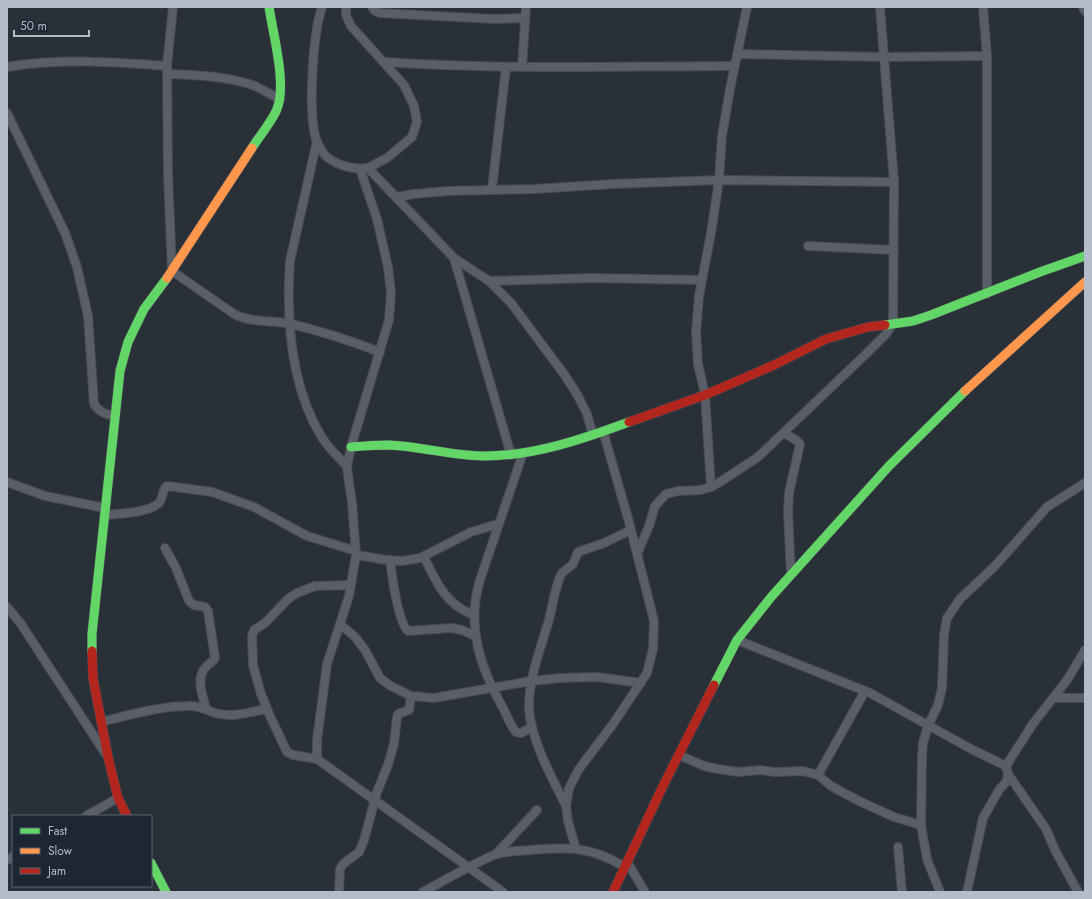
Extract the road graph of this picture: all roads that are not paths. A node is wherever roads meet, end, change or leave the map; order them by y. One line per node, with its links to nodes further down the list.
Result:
1 (173, 7): 21 (street)
2 (269, 7): 22 (street)
3 (322, 7): 25 (street)
4 (346, 7): 16 (street)
5 (372, 7): 12 (street)
6 (526, 7): 12 (street)
7 (747, 7): 13 (street)
8 (880, 7): 15 (street)
9 (983, 7): 14 (street)
10 (1083, 7): 11 (street)
11 (1085, 11)
12 (525, 18): 20 (street)
13 (737, 54): 15 (street); 17 (street)
14 (987, 56): 15 (street); 39 (street)
15 (883, 57): 28 (street)
16 (385, 62): 19 (street); 26 (street)
17 (735, 66): 20 (street); 27 (street)
18 (7, 67): 21 (street)
19 (506, 67): 20 (street); 29 (street)
20 (522, 67)
21 (167, 70): 22 (street); 35 (street)
22 (280, 99): 35 (street)
23 (7, 113): 24 (street)
24 (11, 131): 44 (street)
25 (317, 141): 26 (street); 41 (street)
26 (364, 168): 30 (street); 42 (street)
27 (719, 180): 28 (street); 29 (street); 36 (street)
28 (894, 182): 32 (street)
29 (492, 189): 30 (street)
30 (396, 197): 34 (street)
31 (808, 246): 32 (street)
32 (894, 250): 40 (street)
33 (1085, 256): 39 (street)
34 (454, 258): 37 (street); 50 (street)
35 (172, 271): 41 (street); 44 (street)
36 (701, 280): 37 (street); 43 (street)
37 (489, 281): 47 (street)
38 (1085, 282): 63 (street)
39 (987, 294): 40 (street)
40 (893, 323): 43 (street); 46 (street)
41 (290, 324): 42 (street); 51 (street)
42 (380, 352): 48 (street)
43 (706, 395): 45 (street); 54 (street)
44 (115, 416): 55 (street)
45 (603, 431): 47 (street); 57 (street)
46 (784, 433): 54 (street); 63 (street)
47 (593, 435): 49 (street)
48 (351, 447): 50 (street); 51 (street)
49 (523, 453): 50 (street); 56 (street)
50 (511, 455)
51 (348, 466): 59 (street)
52 (7, 482): 55 (street)
53 (1085, 483): 81 (street)
54 (711, 487): 60 (street)
55 (104, 512): 59 (street); 80 (street)
56 (498, 524): 61 (street); 66 (street)
57 (631, 530): 60 (street); 71 (street)
58 (165, 548): 78 (street)
59 (356, 553): 62 (street); 64 (street)
60 (637, 554): 72 (street)
61 (424, 557): 62 (street); 66 (street)
62 (390, 560): 68 (street)
63 (791, 574): 69 (street)
64 (351, 585): 67 (street); 79 (street)
65 (7, 607): 84 (street)
66 (474, 615): 68 (street)
67 (340, 624): 75 (street); 85 (street)
68 (475, 636): 73 (street)
69 (737, 640): 74 (street); 83 (street)
70 (1085, 650): 76 (street)
71 (532, 681): 72 (street); 73 (street); 82 (street)
72 (641, 683): 90 (street)
73 (492, 689): 75 (street); 82 (street)
74 (865, 691): 81 (street); 87 (street)
75 (411, 696): 89 (street)
76 (1053, 698): 77 (street); 86 (street)
77 (1085, 698)
78 (206, 709): 79 (street); 80 (street)
79 (267, 709): 85 (street)
80 (101, 722): 84 (street)
81 (928, 726): 86 (street); 94 (street)
82 (532, 727): 90 (street)
83 (679, 755): 87 (street); 98 (street)
84 (108, 757): 88 (street)
85 (316, 759): 89 (street)
86 (1007, 770): 109 (street); 110 (street)
87 (818, 775): 94 (street)
88 (118, 798): 92 (street); 93 (street)
89 (375, 800): 100 (street); 102 (street)
90 (566, 806): 96 (street)
91 (537, 810): 97 (street)
92 (88, 815)
93 (126, 815)
94 (921, 825): 108 (street)
95 (898, 847): 107 (street)
96 (576, 848): 97 (street); 98 (street)
97 (495, 855): 100 (street)
98 (626, 864): 105 (street); 106 (street)
99 (152, 865): 101 (street)
100 (469, 868): 103 (street); 104 (street)
101 (166, 892)
102 (339, 892)
103 (424, 892)
104 (503, 892)
105 (613, 892)
106 (645, 892)
107 (902, 892)
108 (940, 892)
109 (967, 892)
110 (1078, 892)

